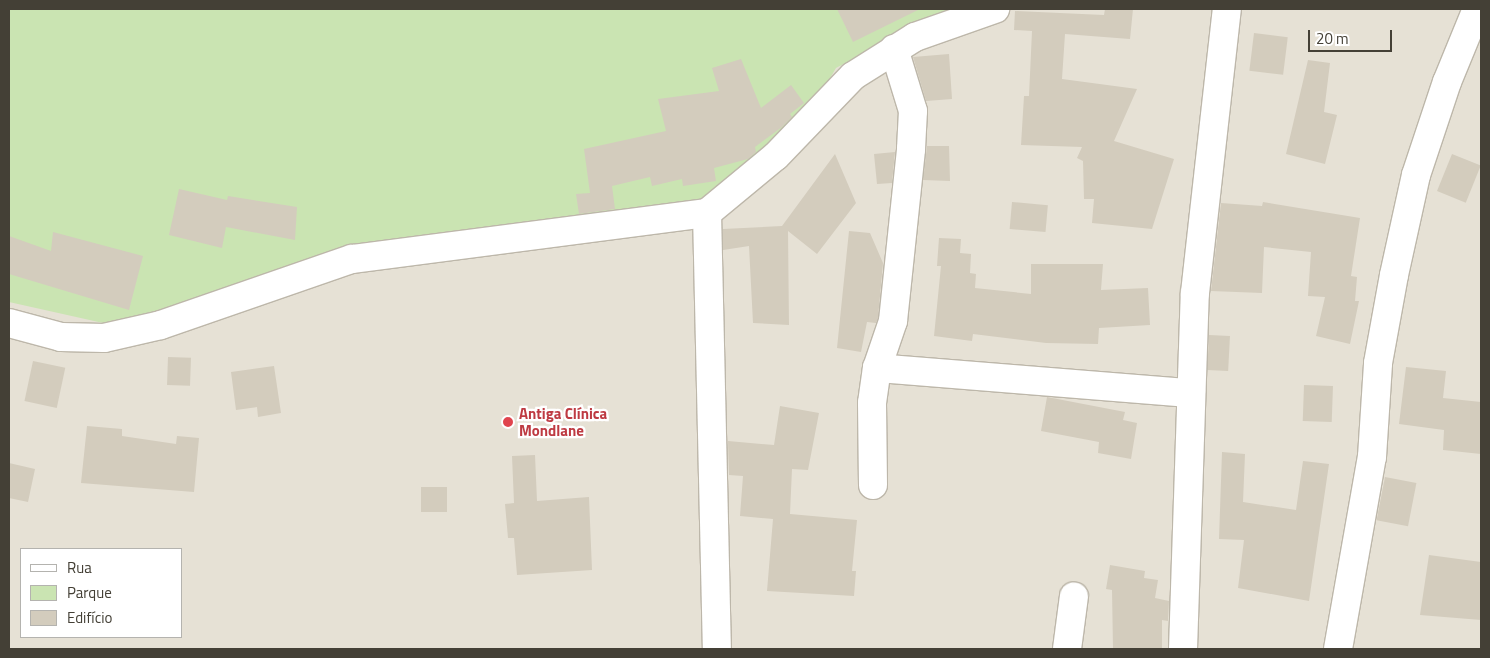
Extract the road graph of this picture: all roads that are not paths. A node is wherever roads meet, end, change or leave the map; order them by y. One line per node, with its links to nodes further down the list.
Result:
1 (995, 9): 4 (street)
2 (1227, 9): 8 (street)
3 (1477, 9): 14 (street)
4 (894, 49): 5 (street); 7 (street)
5 (707, 213): 6 (street); 11 (street)
6 (9, 323)
7 (877, 368): 8 (street); 9 (street)
8 (1191, 393): 13 (street)
9 (873, 485)
10 (1074, 596): 12 (street)
11 (717, 649)
12 (1066, 649)
13 (1183, 649)
14 (1338, 649)

